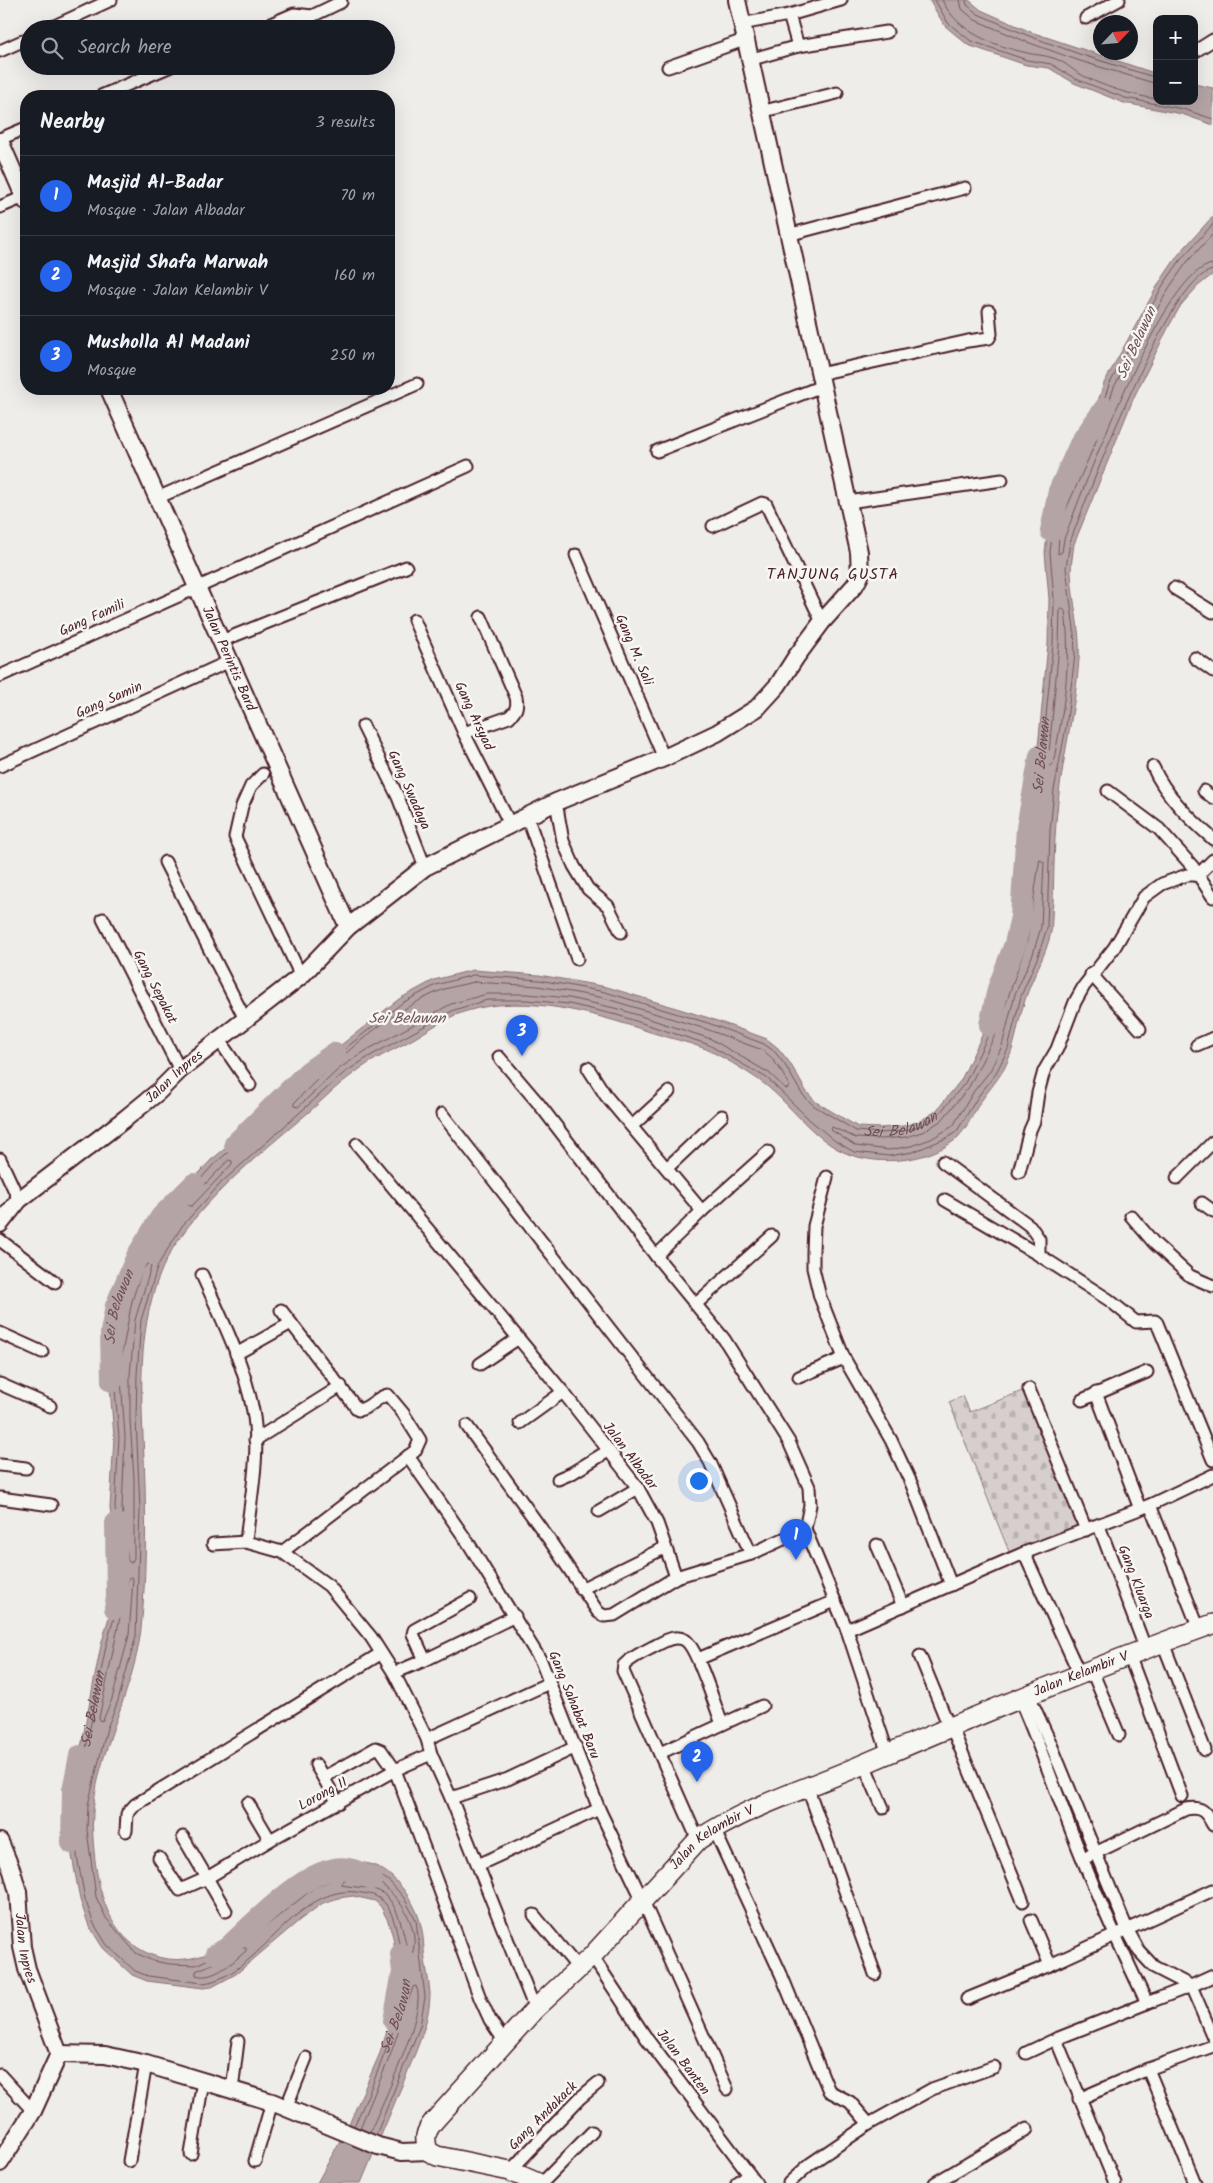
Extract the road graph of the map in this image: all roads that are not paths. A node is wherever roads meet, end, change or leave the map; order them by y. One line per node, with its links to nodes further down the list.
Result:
1 (111, 0): 8 (street)
2 (737, 0): 10 (street, Jalan Inpres)
3 (840, 0): 6 (street)
4 (1119, 0): 7 (street)
5 (341, 2): 9 (street)
6 (790, 15): 10 (street); 14 (street)
7 (1086, 18)
8 (68, 20)
9 (280, 20)
10 (743, 32): 17 (street, Jalan Inpres); 18 (street)
11 (887, 32): 14 (street)
12 (1213, 40): 15 (street)
13 (20, 42): 16 (street)
14 (798, 46): 17 (street)
15 (1198, 49)
16 (0, 51)
17 (749, 60): 22 (street, Jalan Inpres)
18 (668, 67)
19 (151, 75): 20 (street)
20 (115, 90)
21 (837, 93): 22 (street)
22 (760, 112): 29 (street, Jalan Inpres)
23 (20, 131): 24 (street)
24 (0, 140): 25 (street)
25 (20, 187)
26 (964, 188): 29 (street)
27 (20, 201): 28 (street)
28 (0, 207)
29 (788, 235): 31 (street, Jalan Inpres)
30 (988, 311): 31 (street)
31 (820, 380): 36 (street); 40 (street, Jalan Inpres)
32 (417, 384): 33 (street)
33 (395, 394)
34 (112, 395): 39 (street, Jalan Perintis Bard)
35 (392, 395): 39 (street)
36 (656, 451)
37 (468, 466): 44 (street, Gang Famili)
38 (1002, 480): 40 (street)
39 (157, 498): 44 (street, Jalan Perintis Bard)
40 (848, 502): 49 (street, Jalan Inpres)
41 (713, 526): 49 (street)
42 (576, 555): 57 (street, Gang M. Sali)
43 (406, 567): 50 (street)
44 (197, 587): 50 (street, Jalan Perintis Bard); 54 (street, Gang Famili)
45 (1174, 588): 46 (street)
46 (1213, 612)
47 (481, 617): 56 (street)
48 (414, 620): 56 (street, Gang Arsyad)
49 (822, 622): 57 (street, Jalan Inpres)
50 (221, 641): 52 (street, Jalan Perintis Bard)
51 (1194, 658): 53 (street)
52 (230, 661): 58 (street, Gang Samin); 72 (street, Jalan Perintis Bard)
53 (1213, 671)
54 (0, 676)
55 (363, 726): 68 (street, Gang Swadaya)
56 (464, 733): 64 (street, Gang Arsyad)
57 (664, 758): 62 (street, Jalan Inpres)
58 (0, 766)
59 (1153, 767): 65 (street)
60 (262, 774): 76 (street)
61 (1108, 792): 69 (street)
62 (556, 802): 63 (street, Jalan Inpres); 73 (street)
63 (527, 816): 64 (street, Jalan Inpres); 74 (street)
64 (510, 824): 68 (street, Jalan Inpres)
65 (1213, 839)
66 (1213, 860): 69 (street)
67 (165, 862): 77 (street)
68 (425, 866): 72 (street, Jalan Inpres)
69 (1198, 875): 70 (street); 75 (street)
70 (1213, 897)
71 (103, 919): 84 (street, Gang Sepakat)
72 (348, 928): 76 (street, Jalan Inpres)
73 (621, 932)
74 (577, 959)
75 (1092, 974): 78 (street); 96 (street)
76 (300, 976): 77 (street, Jalan Inpres)
77 (245, 1019): 80 (street, Jalan Inpres)
78 (1140, 1029)
79 (1213, 1038): 81 (street)
80 (219, 1040): 84 (street, Jalan Inpres); 85 (street)
81 (1197, 1045)
82 (499, 1057): 109 (street)
83 (588, 1068): 89 (street)
84 (180, 1070): 99 (street, Jalan Inpres)
85 (250, 1085)
86 (669, 1092): 89 (street)
87 (442, 1114): 155 (street)
88 (722, 1116): 95 (street)
89 (632, 1126): 95 (street)
90 (1213, 1142): 98 (street)
91 (357, 1144): 117 (street, Jalan Albadar)
92 (768, 1152): 102 (street)
93 (0, 1159): 99 (street)
94 (943, 1162): 108 (street)
95 (668, 1168): 102 (street)
96 (1019, 1172)
97 (827, 1177): 120 (street)
98 (1177, 1178)
99 (19, 1200): 105 (street, Jalan Inpres)
100 (945, 1200): 108 (street)
101 (1202, 1203): 103 (street)
102 (702, 1211): 109 (street)
103 (1213, 1211)
104 (1131, 1216): 112 (street)
105 (0, 1224)
106 (772, 1236): 113 (street)
107 (0, 1240): 111 (street)
108 (1039, 1254): 136 (street)
109 (656, 1256): 113 (street)
110 (202, 1275): 119 (street)
111 (55, 1282)
112 (1213, 1286)
113 (696, 1304): 147 (street)
114 (281, 1310): 115 (street)
115 (291, 1323): 119 (street); 125 (street)
116 (0, 1333): 118 (street)
117 (517, 1338): 121 (street); 127 (street, Jalan Albadar)
118 (42, 1352)
119 (236, 1354): 133 (street)
120 (844, 1358): 123 (street); 157 (street)
121 (480, 1364)
122 (1147, 1372): 128 (street)
123 (799, 1377)
124 (0, 1384): 130 (street)
125 (341, 1386): 133 (street); 135 (street)
126 (1029, 1389): 148 (street)
127 (563, 1392): 131 (street); 134 (street, Jalan Albadar)
128 (1096, 1393): 129 (street); 144 (street)
129 (1082, 1400)
130 (50, 1406)
131 (520, 1423)
132 (467, 1426): 158 (street)
133 (255, 1440): 149 (street)
134 (608, 1451): 140 (street); 141 (street, Jalan Albadar)
135 (408, 1456): 153 (street); 162 (street, Gang Sahabat Baru)
136 (1213, 1460)
137 (0, 1465): 138 (street)
138 (26, 1468)
139 (1213, 1475): 144 (street)
140 (558, 1479)
141 (638, 1488): 145 (street); 152 (street, Jalan Albadar)
142 (0, 1498): 143 (street)
143 (52, 1505)
144 (1145, 1507): 146 (street); 163 (street)
145 (599, 1510)
146 (1098, 1526): 148 (street); 165 (street, Gang Kluarga)
147 (805, 1529): 155 (street); 160 (street)
148 (1086, 1530): 154 (street)
149 (246, 1542): 150 (street); 153 (street)
150 (213, 1544)
151 (877, 1545): 161 (street)
152 (664, 1548): 156 (street, Jalan Albadar); 158 (street)
153 (282, 1552): 166 (street)
154 (1024, 1553): 157 (street); 171 (street)
155 (751, 1554): 156 (street)
156 (676, 1577): 158 (street)
157 (952, 1585): 161 (street)
158 (581, 1589)
159 (470, 1599): 169 (street)
160 (835, 1601): 164 (street); 168 (street)
161 (903, 1606): 164 (street)
162 (515, 1616): 169 (street); 172 (street, Gang Sahabat Baru)
163 (1206, 1626): 165 (main road, Jalan Kelambir V)
164 (847, 1630): 183 (street)
165 (1146, 1649): 171 (main road, Jalan Kelambir V); 180 (street); 189 (street)
166 (380, 1654): 170 (street); 197 (street)
167 (920, 1656): 176 (street)
168 (698, 1659): 175 (street); 181 (street)
169 (425, 1660): 170 (street)
170 (394, 1673): 178 (street)
171 (1086, 1673): 173 (main road, Jalan Kelambir V); 177 (street)
172 (549, 1683): 178 (street); 179 (street, Gang Sahabat Baru)
173 (1024, 1698): 176 (main road, Jalan Kelambir V); 202 (street); 204 (street)
174 (762, 1706): 175 (street)
175 (722, 1724): 181 (street)
176 (951, 1728): 183 (main road, Jalan Kelambir V); 209 (street)
177 (1119, 1735)
178 (427, 1739): 182 (street)
179 (576, 1747): 190 (street); 194 (street, Gang Sahabat Baru)
180 (1205, 1750)
181 (660, 1753): 200 (street)
182 (430, 1754): 186 (street, Lorong II); 190 (street)
183 (888, 1754): 184 (main road, Jalan Kelambir V)
184 (864, 1764): 188 (main road, Jalan Kelambir V); 193 (street)
185 (316, 1765): 187 (street)
186 (395, 1770): 187 (street); 192 (street, Lorong II); 228 (street)
187 (324, 1777): 192 (street)
188 (807, 1786): 196 (main road, Jalan Kelambir V); 218 (street)
189 (1182, 1796)
190 (451, 1798): 205 (street)
191 (248, 1803): 199 (street)
192 (338, 1803): 199 (street, Lorong II)
193 (883, 1808)
194 (599, 1809): 205 (street); 208 (street, Gang Sahabat Baru)
195 (1213, 1825): 202 (street)
196 (714, 1829): 200 (main road, Jalan Kelambir V); 244 (street)
197 (126, 1831)
198 (183, 1837): 206 (street)
199 (270, 1840): 206 (street, Lorong II)
200 (698, 1840): 208 (main road, Jalan Kelambir V)
201 (0, 1842): 231 (street, Jalan Inpres)
202 (1095, 1853): 204 (street); 213 (street)
203 (159, 1858): 206 (street, Lorong II)
204 (1082, 1858): 214 (street)
205 (478, 1865): 224 (street)
206 (207, 1878): 210 (street)
207 (1213, 1890): 213 (street)
208 (643, 1901): 215 (main road, Jalan Kelambir V); 239 (street, Gang Sahabat Baru)
209 (1023, 1901)
210 (226, 1911)
211 (534, 1915): 215 (street, Jalan Banten)
212 (1032, 1920): 216 (street)
213 (1127, 1929): 214 (street); 217 (street)
214 (1115, 1935): 216 (street); 220 (street)
215 (585, 1963): 224 (main road, Jalan Kelambir V); 253 (street, Jalan Banten)
216 (1050, 1964): 222 (street)
217 (1154, 1967): 220 (street); 221 (street)
218 (875, 1974)
219 (1213, 1976): 221 (street)
220 (1137, 1982): 223 (street)
221 (1191, 1986): 223 (street); 225 (street)
222 (967, 1999)
223 (1147, 2003): 226 (street)
224 (535, 2009): 228 (main road, Jalan Kelambir V)
225 (1213, 2037)
226 (1056, 2039): 230 (street); 241 (street)
227 (238, 2041): 240 (street)
228 (505, 2042): 247 (main road, Jalan Kelambir V)
229 (1213, 2046): 235 (street)
230 (1026, 2053)
231 (59, 2054): 233 (street); 243 (street)
232 (306, 2058): 242 (street)
233 (146, 2064): 237 (street); 250 (street)
234 (994, 2067): 244 (street)
235 (1148, 2069): 241 (street); 259 (street)
236 (0, 2075): 243 (street)
237 (203, 2081): 240 (street); 248 (street)
238 (598, 2083): 252 (street, Gang Andakack)
239 (727, 2088)
240 (232, 2090): 242 (street)
241 (1079, 2099): 258 (street)
242 (279, 2105): 247 (street); 249 (street)
243 (33, 2111): 251 (street)
244 (869, 2124): 256 (street)
245 (1027, 2129): 257 (street)
246 (592, 2132): 254 (street)
247 (428, 2151): 252 (main road)
248 (191, 2154)
249 (255, 2160)
250 (129, 2161)
251 (0, 2164)
252 (510, 2171): 254 (main road)
253 (752, 2178): 255 (street)
254 (534, 2182)
255 (737, 2183)
256 (789, 2183)
257 (935, 2183)
258 (1114, 2183)
259 (1195, 2183)

